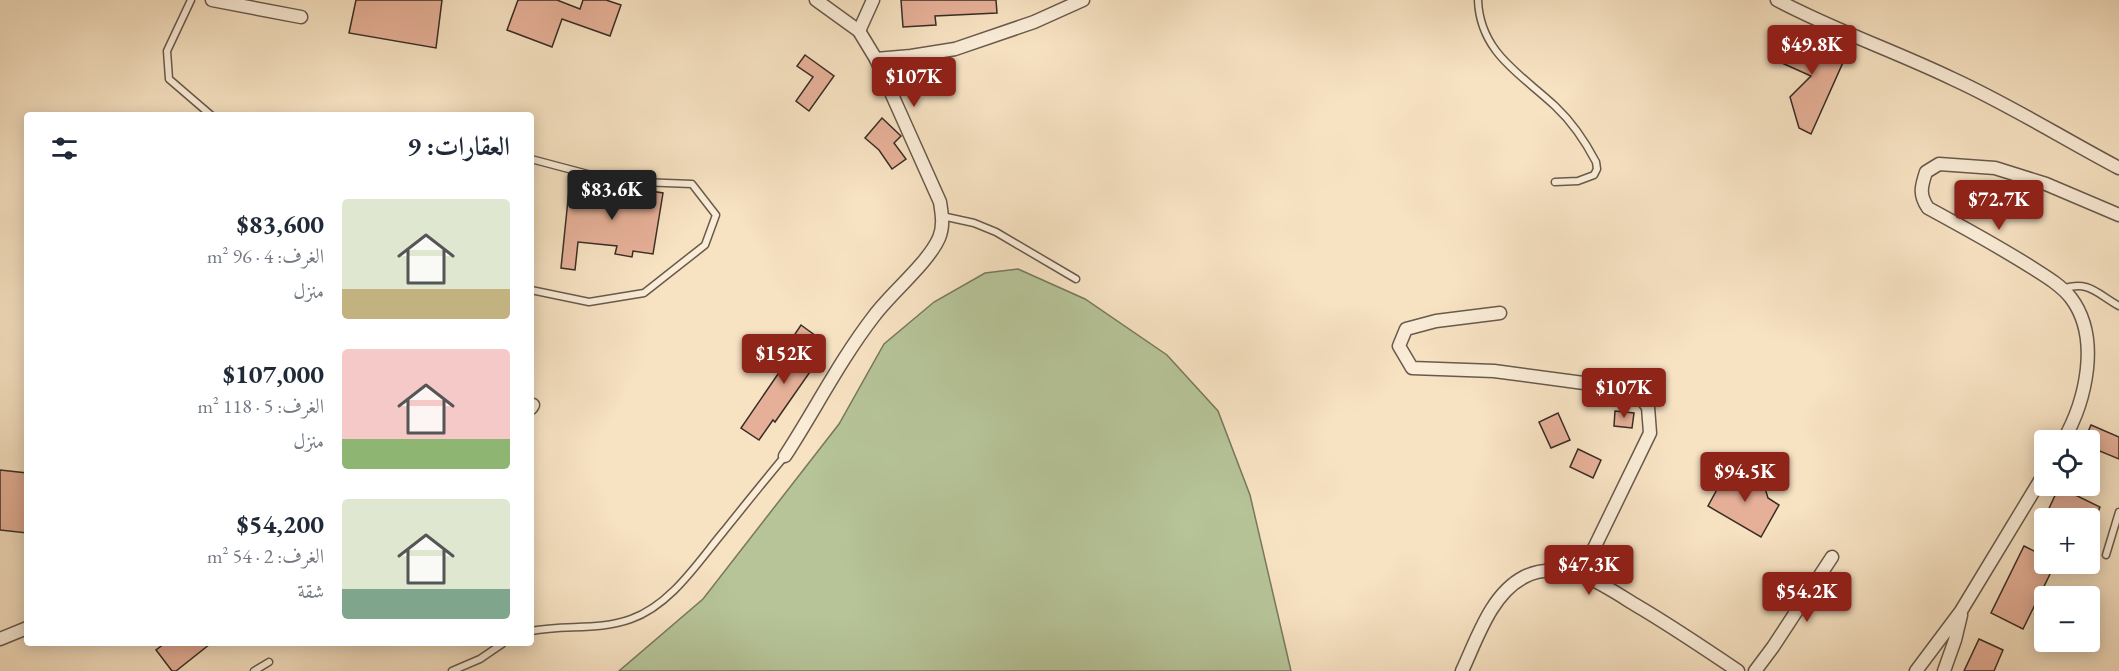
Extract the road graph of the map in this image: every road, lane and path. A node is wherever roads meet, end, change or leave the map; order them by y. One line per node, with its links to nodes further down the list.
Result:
1 (191, 0): 11 (lane)
2 (212, 0): 8 (street)
3 (816, 0): 9 (street)
4 (873, 0): 9 (street)
5 (1083, 0): 10 (street)
6 (1478, 0): 14 (lane)
7 (1777, 0): 13 (street)
8 (300, 17)
9 (859, 31): 10 (street)
10 (876, 59): 16 (street)
11 (207, 112)
12 (534, 160): 19 (lane)
13 (2119, 168)
14 (1555, 182)
15 (2119, 215): 18 (street)
16 (942, 216): 17 (lane); 23 (street)
17 (1076, 279)
18 (2061, 289): 20 (lane); 22 (street)
19 (534, 291)
20 (2119, 306)
21 (1500, 313): 28 (street)
22 (2069, 430)
23 (784, 456): 31 (lane)
24 (2034, 491): 29 (street)
25 (2119, 512): 26 (lane)
26 (2106, 555)
27 (1832, 557): 39 (street)
28 (1581, 575): 37 (street); 38 (street)
29 (1961, 611): 40 (street); 41 (street)
30 (24, 629): 32 (street)
31 (534, 631)
32 (0, 639)
33 (499, 646): 36 (lane)
34 (269, 662): 35 (lane)
35 (254, 671)
36 (452, 671)
37 (1462, 671)
38 (1738, 671)
39 (1755, 671)
40 (1916, 671)
41 (1944, 671)

